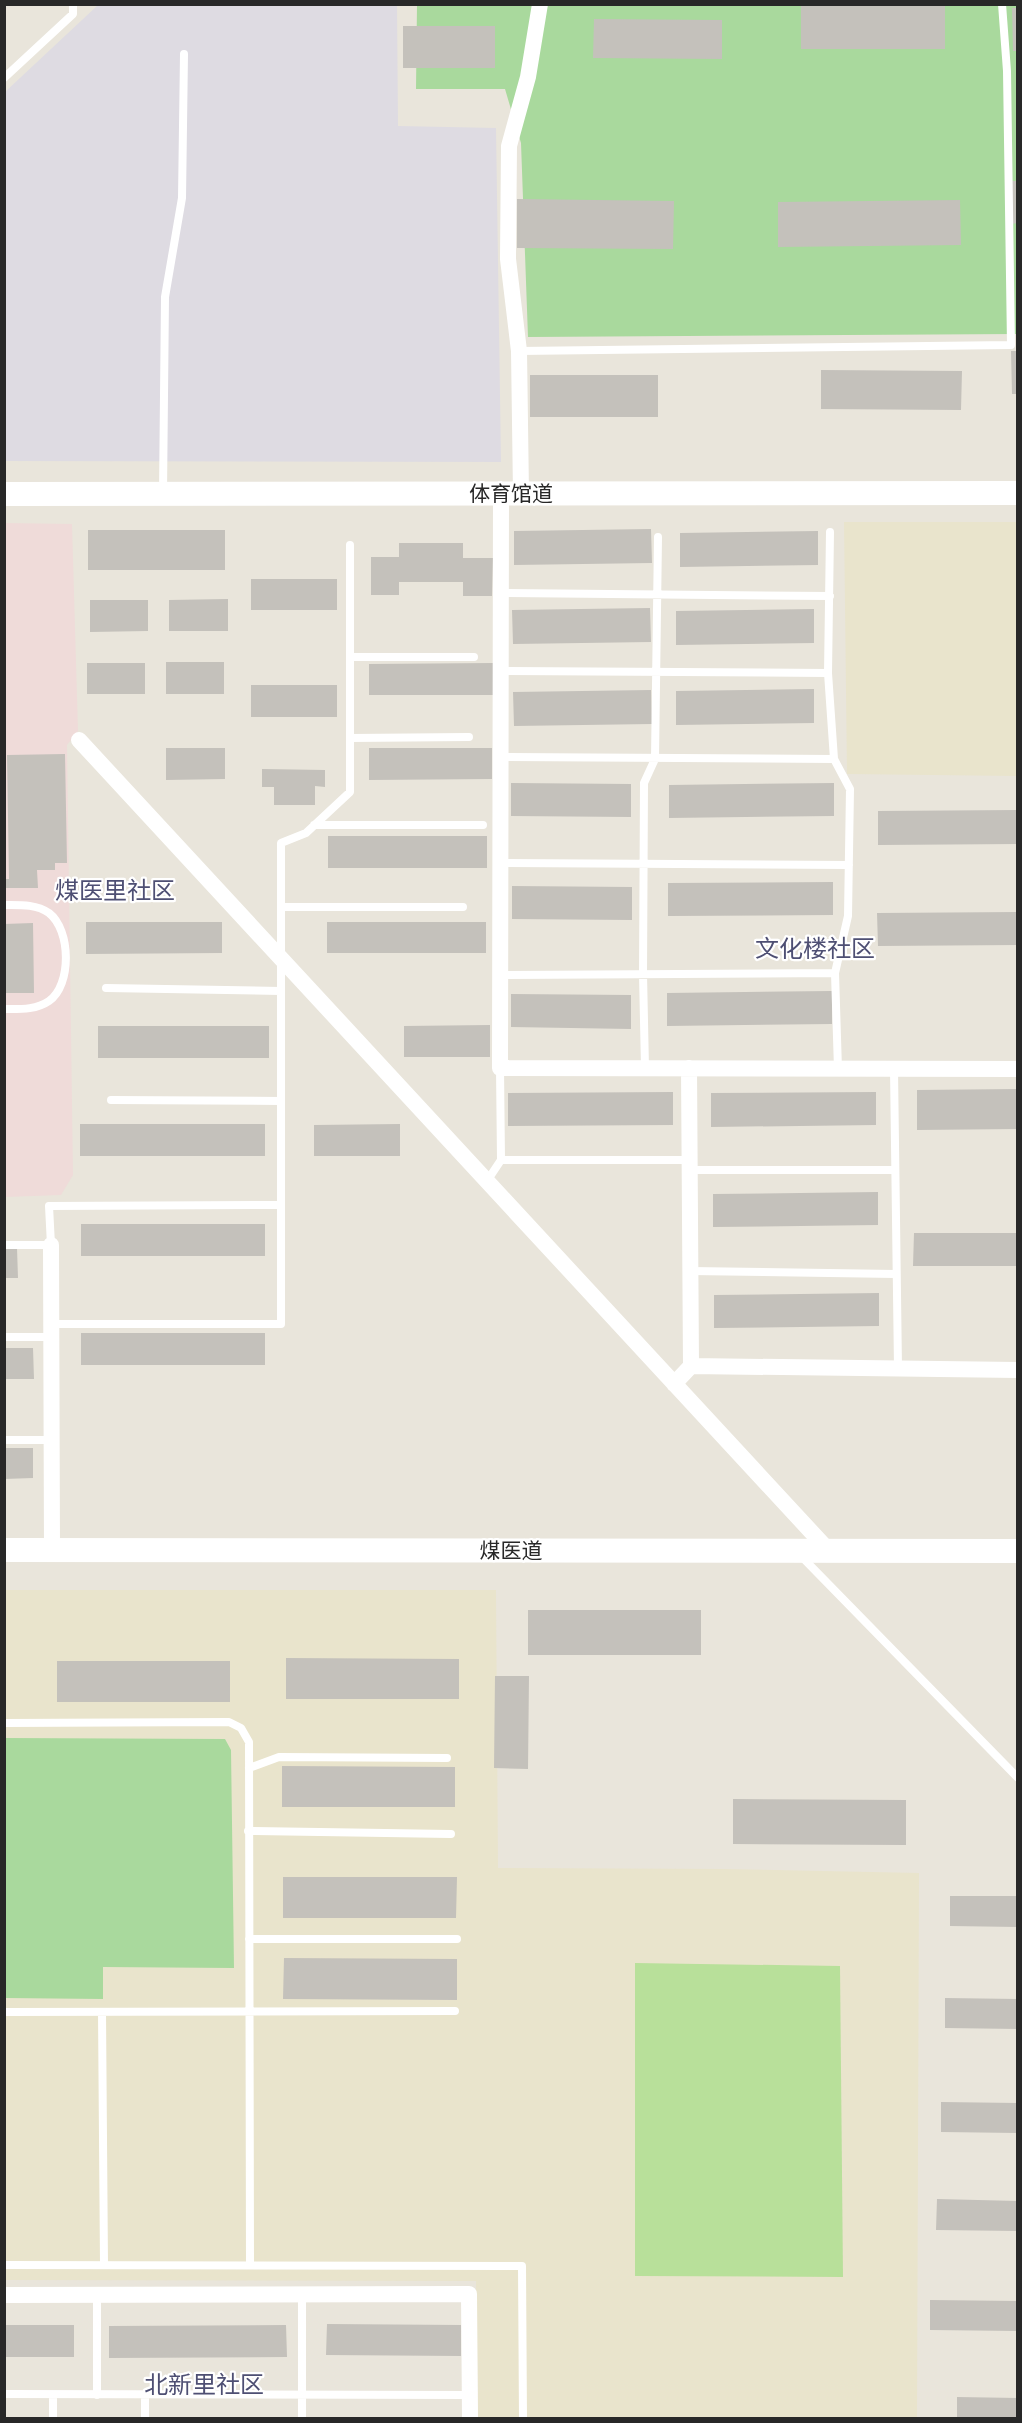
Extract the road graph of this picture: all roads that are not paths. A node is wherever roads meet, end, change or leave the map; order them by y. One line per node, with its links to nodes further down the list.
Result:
1 (73, 4): 5 (lane)
2 (540, 4): 6 (street)
3 (1002, 4): 6 (lane)
4 (184, 54): 7 (lane)
5 (4, 78)
6 (519, 351): 10 (street)
7 (163, 493): 9 (street, 体育馆道); 10 (street, 体育馆道)
8 (1017, 493): 10 (street, 体育馆道)
9 (4, 494)
10 (511, 494): 14 (street)
11 (830, 532): 16 (lane)
12 (658, 537): 15 (lane)
13 (350, 545): 17 (lane)
14 (501, 593): 15 (lane); 19 (street)
15 (657, 595): 16 (lane); 20 (lane)
16 (830, 596): 21 (lane)
17 (350, 657): 18 (lane); 23 (lane)
18 (474, 657)
19 (501, 671): 20 (lane); 25 (street)
20 (657, 672): 21 (lane); 26 (lane)
21 (828, 673): 27 (lane)
22 (469, 737): 23 (lane)
23 (350, 738): 28 (lane)
24 (79, 740): 36 (street)
25 (501, 757): 26 (lane); 30 (street)
26 (655, 759): 27 (lane); 31 (lane)
27 (834, 759): 32 (lane)
28 (314, 825): 29 (lane); 34 (lane)
29 (483, 825)
30 (501, 863): 31 (lane); 39 (street)
31 (644, 864): 32 (lane); 38 (lane)
32 (849, 865): 37 (lane)
33 (4, 905): 42 (lane)
34 (281, 907): 35 (lane); 36 (lane)
35 (463, 907)
36 (281, 959): 41 (lane); 54 (street)
37 (835, 973): 38 (lane); 46 (lane)
38 (643, 974): 39 (lane); 44 (lane)
39 (500, 975): 43 (street)
40 (106, 988): 41 (lane)
41 (281, 991): 50 (lane)
42 (4, 1009)
43 (500, 1068): 44 (street); 51 (lane)
44 (645, 1068): 45 (street)
45 (689, 1068): 46 (street); 52 (street)
46 (838, 1069): 47 (street)
47 (894, 1069): 48 (street); 53 (lane)
48 (1017, 1069)
49 (111, 1100): 50 (lane)
50 (281, 1101): 55 (lane)
51 (501, 1160): 52 (lane); 54 (lane)
52 (690, 1165): 53 (lane); 58 (street)
53 (894, 1170): 59 (lane)
54 (487, 1181): 65 (street)
55 (281, 1205): 57 (lane); 60 (lane)
56 (4, 1245): 57 (lane)
57 (51, 1245): 60 (street)
58 (690, 1271): 59 (lane); 62 (street)
59 (896, 1274): 63 (lane)
60 (52, 1331): 61 (lane); 67 (street)
61 (4, 1337)
62 (691, 1366): 63 (street); 65 (street)
63 (898, 1368): 64 (street)
64 (1017, 1370)
65 (674, 1384): 72 (street)
66 (4, 1440): 67 (lane)
67 (52, 1440): 69 (street)
68 (4, 1550): 69 (street, 煤医道)
69 (52, 1550): 71 (street, 煤医道)
70 (1017, 1551): 72 (street, 煤医道)
71 (797, 1552): 72 (street, 煤医道); 76 (lane)
72 (830, 1552)
73 (4, 1723): 75 (lane)
74 (447, 1758): 75 (lane)
75 (249, 1768): 77 (lane)
76 (1017, 1778)
77 (248, 1831): 78 (lane); 79 (lane)
78 (451, 1834)
79 (249, 1938): 80 (lane); 83 (lane)
80 (457, 1938)
81 (4, 2012): 82 (lane)
82 (102, 2012): 83 (lane); 86 (lane)
83 (249, 2012): 84 (lane); 87 (lane)
84 (454, 2012)
85 (4, 2265): 86 (lane)
86 (104, 2265): 87 (lane)
87 (250, 2265): 101 (lane)
88 (302, 2294): 90 (street); 95 (lane); 96 (street)
89 (4, 2295): 90 (street)
90 (97, 2295): 93 (lane)
91 (4, 2394): 92 (lane)
92 (53, 2394): 93 (lane); 97 (lane)
93 (97, 2394): 94 (lane)
94 (145, 2394): 95 (lane); 98 (lane)
95 (302, 2394): 96 (lane); 99 (lane)
96 (470, 2395): 100 (street)
97 (53, 2418)
98 (145, 2418)
99 (302, 2418)
100 (470, 2418)
101 (523, 2418)

